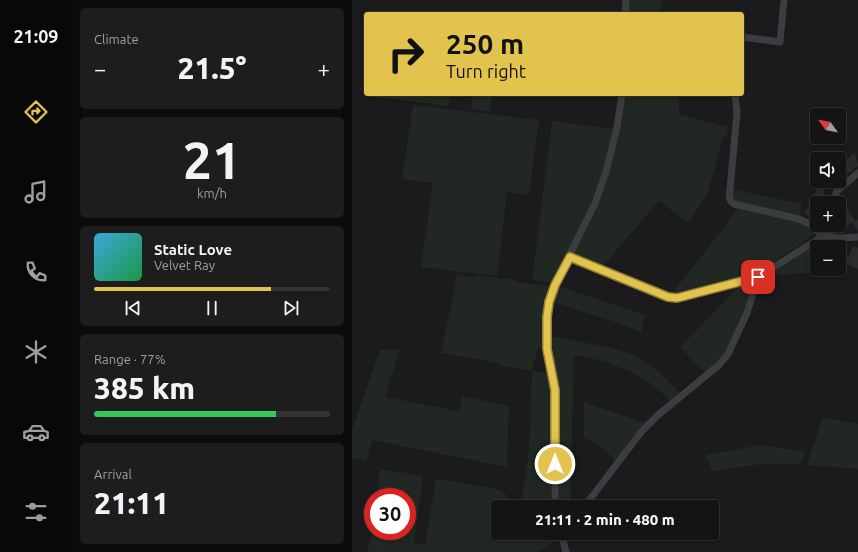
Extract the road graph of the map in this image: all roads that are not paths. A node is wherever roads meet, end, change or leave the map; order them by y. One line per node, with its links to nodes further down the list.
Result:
1 (626, 0): 3 (street)
2 (784, 0): 4 (street)
3 (624, 12)
4 (744, 38)
5 (622, 96): 12 (street)
6 (735, 96): 10 (street)
7 (858, 173): 8 (street)
8 (835, 196)
9 (823, 232): 10 (street)
10 (822, 235): 11 (street); 13 (street)
11 (858, 237)
12 (570, 257): 13 (street); 14 (street)
13 (758, 277): 15 (street)
14 (555, 500)
15 (589, 500)
16 (564, 540): 17 (street)
17 (566, 552)

